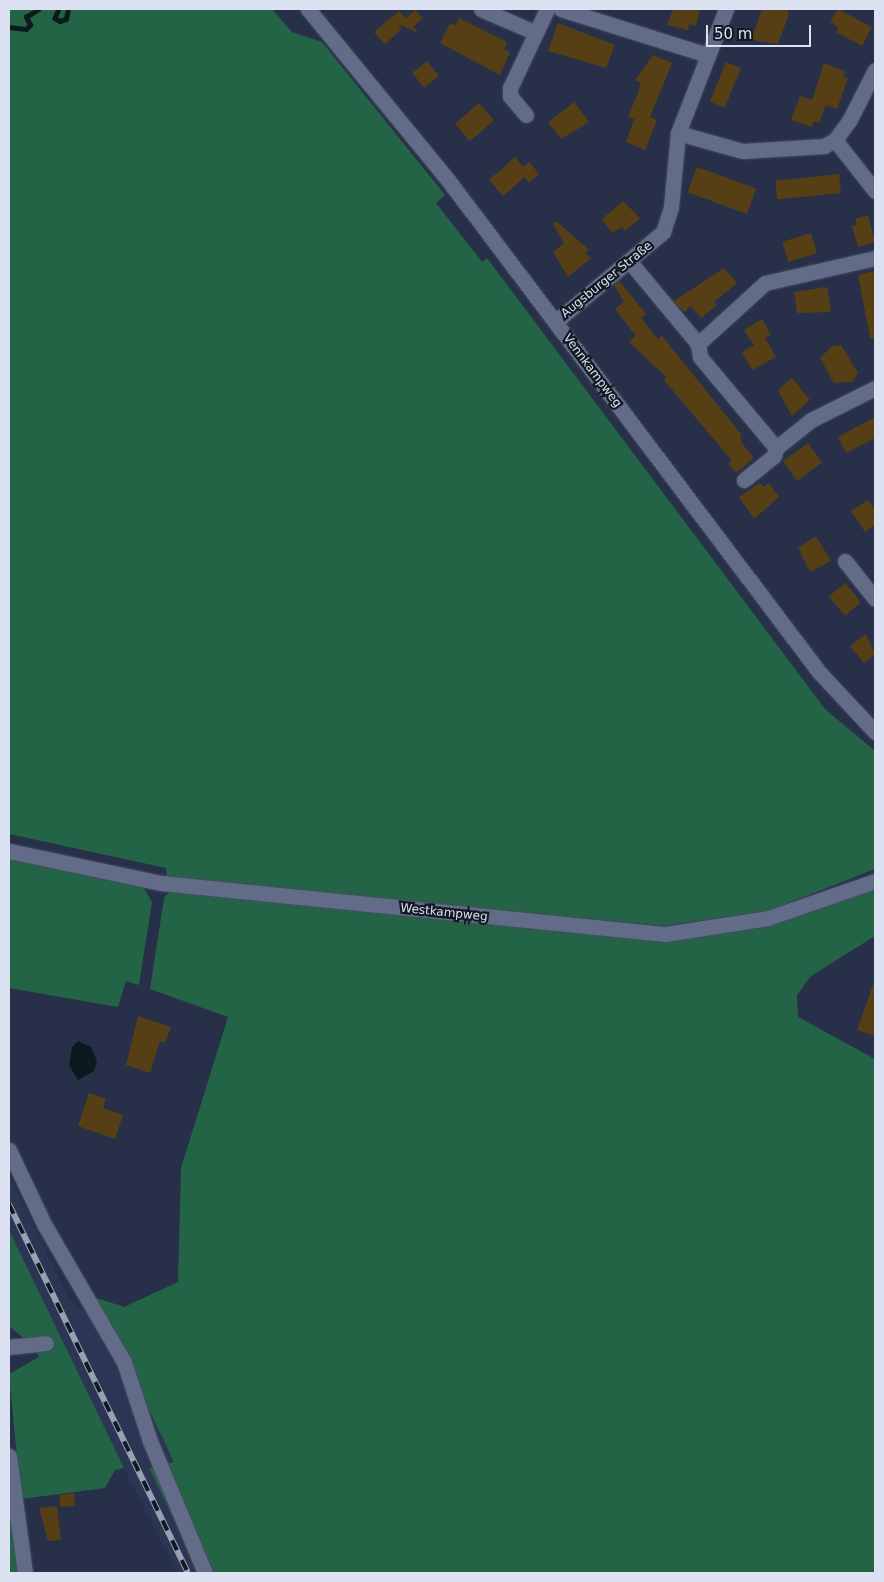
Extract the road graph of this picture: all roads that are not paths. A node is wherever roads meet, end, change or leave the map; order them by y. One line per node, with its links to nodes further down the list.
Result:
1 (308, 9): 15 (street, Vennkampweg)
2 (481, 9): 6 (street)
3 (547, 9): 6 (street)
4 (561, 9): 7 (street)
5 (726, 9): 7 (street, Augsburger Straße)
6 (534, 32): 9 (street)
7 (708, 55): 10 (street, Augsburger Straße)
8 (875, 70): 11 (street)
9 (526, 115)
10 (678, 133): 11 (street); 14 (street, Augsburger Straße)
11 (835, 140): 12 (street)
12 (875, 191)
13 (875, 258): 16 (street)
14 (630, 262): 15 (street, Augsburger Straße); 16 (street)
15 (555, 322): 22 (street, Vennkampweg)
16 (698, 344): 18 (street)
17 (875, 388): 18 (street)
18 (776, 448): 19 (street)
19 (744, 480)
20 (845, 561): 21 (street)
21 (875, 599)
22 (875, 732)
23 (9, 851): 24 (street, Westkampweg)
24 (875, 881)
25 (9, 1150): 30 (street)
26 (46, 1343): 27 (street)
27 (9, 1348)
28 (9, 1456): 29 (street)
29 (25, 1573)
30 (205, 1573)

